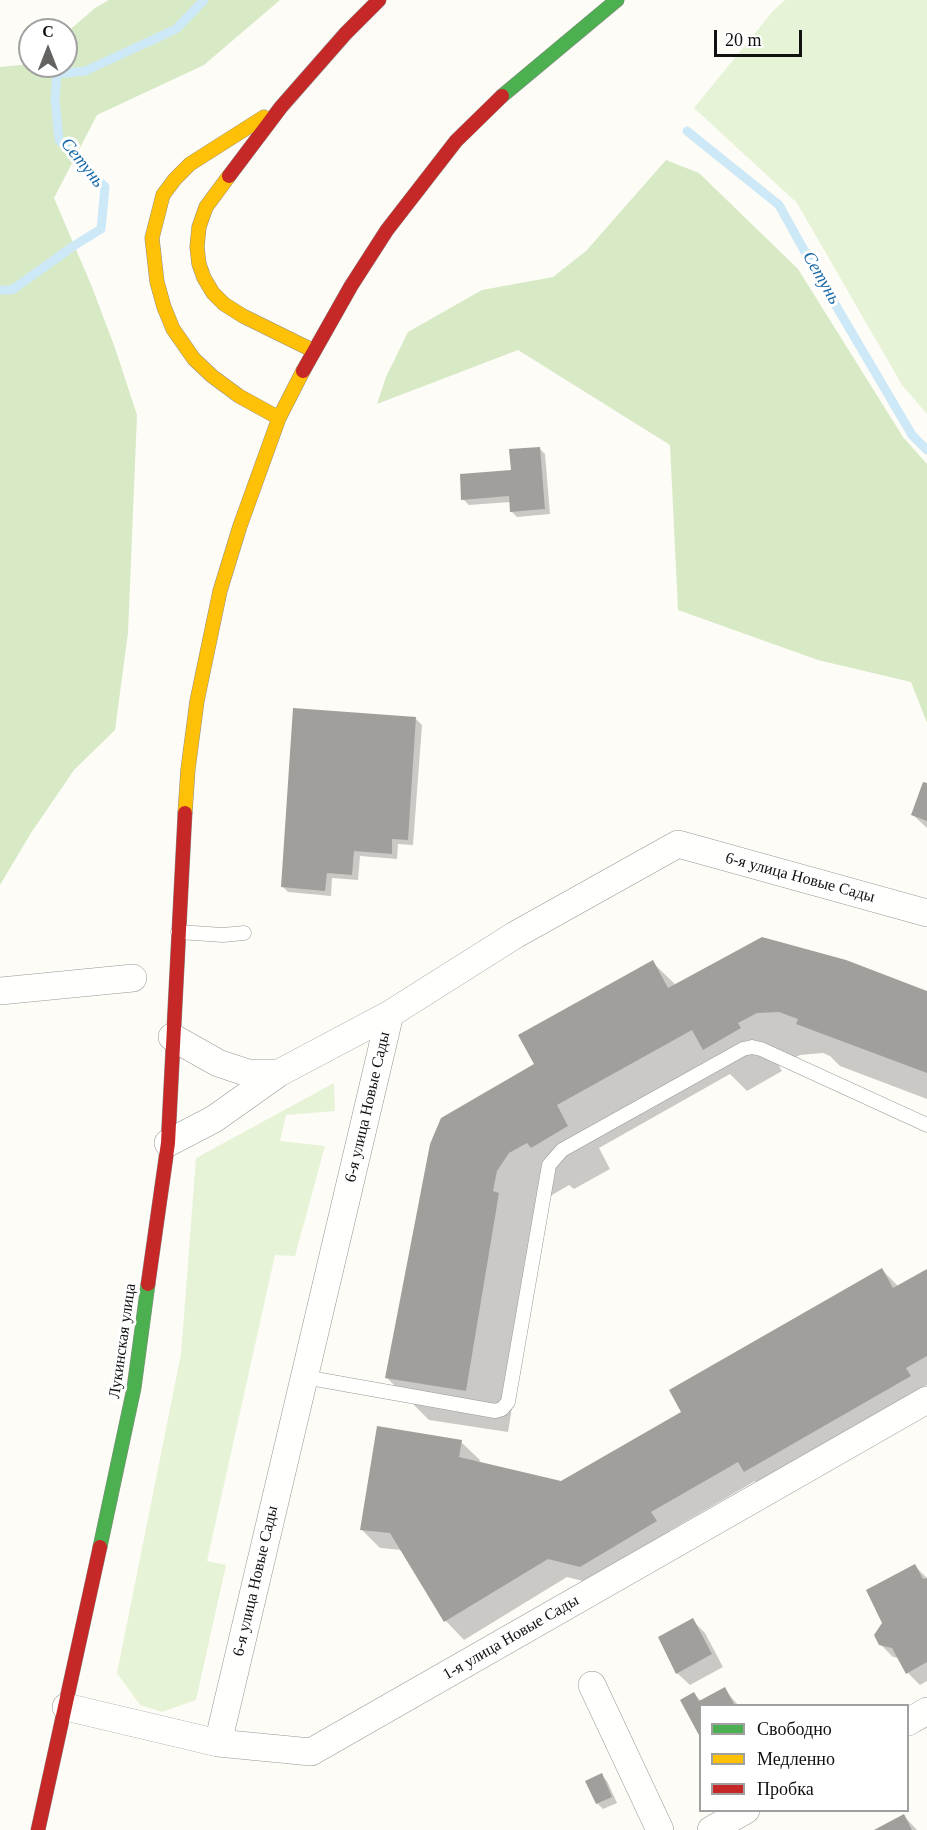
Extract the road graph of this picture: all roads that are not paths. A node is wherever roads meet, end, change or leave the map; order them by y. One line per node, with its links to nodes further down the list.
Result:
1 (379, 0): 3 (main road)
2 (617, 0): 4 (main road, Лукинская улица)
3 (280, 107): 4 (main road); 5 (main road)
4 (314, 351): 5 (main road, Лукинская улица)
5 (279, 418): 7 (main road, Лукинская улица)
6 (927, 913): 11 (street, 6-я улица Новые Сады)
7 (178, 932): 8 (lane); 12 (main road, Лукинская улица)
8 (244, 933)
9 (133, 978): 10 (street)
10 (0, 991)
11 (390, 1014): 13 (street); 16 (street, 6-я улица Новые Сады)
12 (172, 1037): 13 (street); 15 (main road, Лукинская улица)
13 (279, 1073): 15 (street)
14 (927, 1125): 16 (lane)
15 (168, 1143): 19 (main road, Лукинская улица)
16 (304, 1377): 22 (street, 6-я улица Новые Сады)
17 (927, 1400): 22 (street, 1-я улица Новые Сады)
18 (592, 1685): 25 (street)
19 (66, 1707): 22 (street, 1-я улица Новые Сады); 24 (main road, Лукинская улица)
20 (927, 1711): 21 (street)
21 (909, 1721)
22 (218, 1743)
23 (742, 1812): 26 (street)
24 (38, 1830)
25 (660, 1830)
26 (711, 1830)

